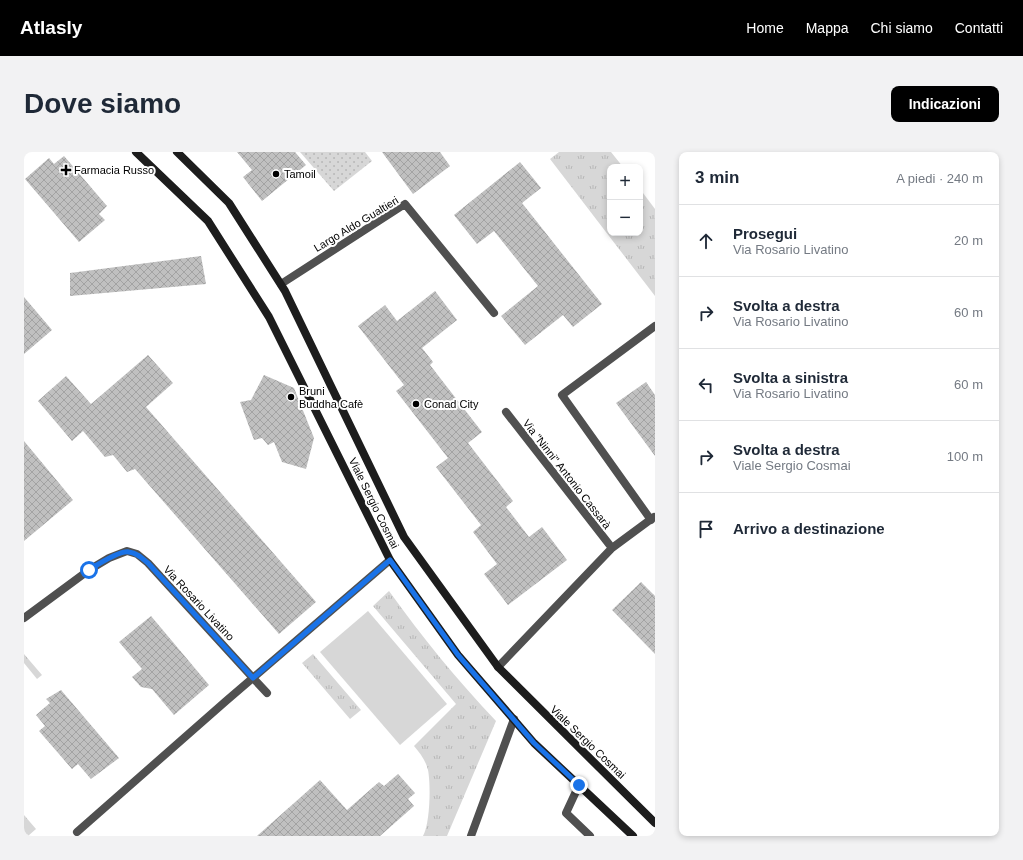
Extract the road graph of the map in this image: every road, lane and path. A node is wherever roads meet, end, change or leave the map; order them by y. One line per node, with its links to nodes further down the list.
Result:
1 (136, 152): 9 (street, Viale Sergio Cosmai)
2 (177, 152): 3 (street, Viale Sergio Cosmai)
3 (281, 284): 4 (street, Largo Aldo Gualtieri); 11 (street, Viale Sergio Cosmai)
4 (494, 313)
5 (655, 326): 7 (street)
6 (506, 412): 8 (street, Via "Ninni" Antonio Cassarà)
7 (653, 518): 8 (street)
8 (612, 548): 11 (street)
9 (390, 560): 12 (street); 14 (street, Viale Sergio Cosmai)
10 (24, 618): 12 (street, Via Rosario Livatino)
11 (498, 668): 16 (street, Viale Sergio Cosmai)
12 (253, 678): 13 (street); 17 (street)
13 (267, 693)
14 (514, 719): 15 (street, Viale Sergio Cosmai); 18 (street)
15 (579, 785): 19 (street); 20 (street, Viale Sergio Cosmai)
16 (655, 823)
17 (77, 832)
18 (471, 836)
19 (590, 836)
20 (633, 836)

